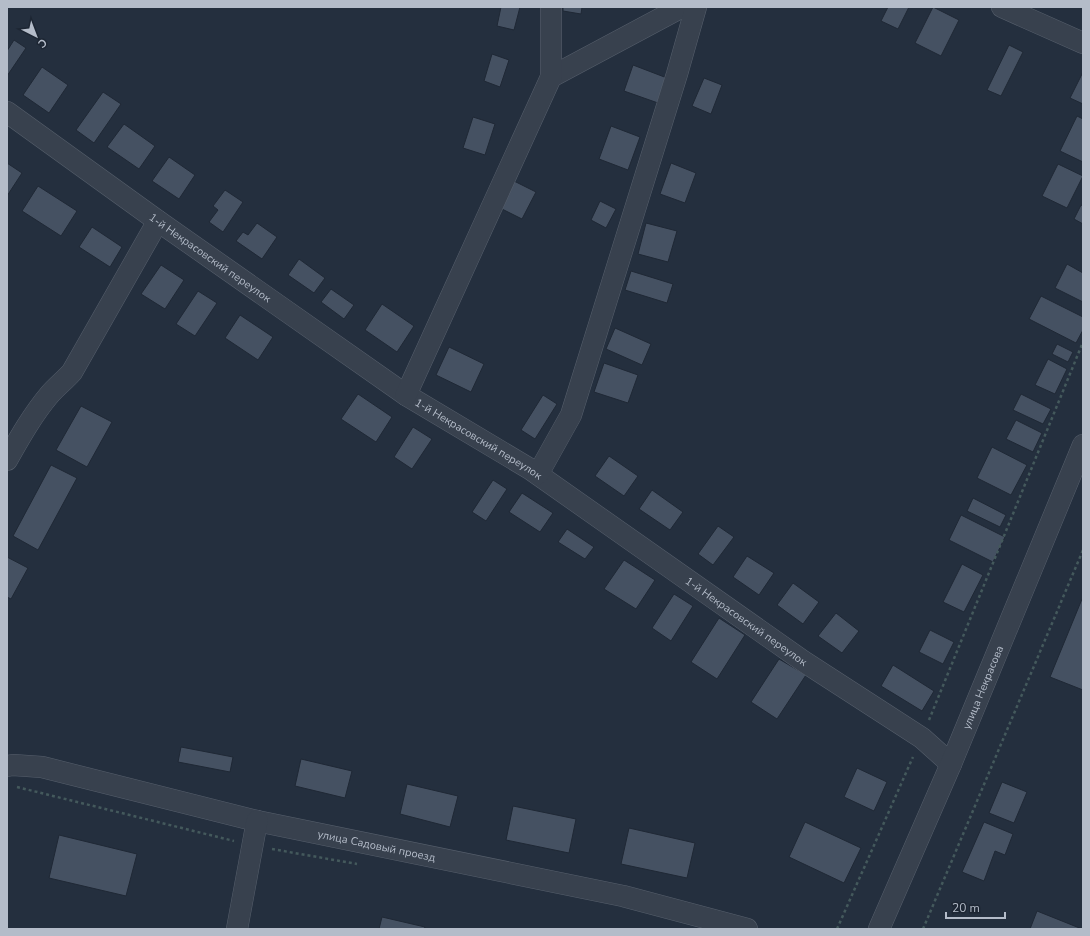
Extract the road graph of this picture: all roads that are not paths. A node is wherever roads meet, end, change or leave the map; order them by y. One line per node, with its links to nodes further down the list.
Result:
1 (551, 7): 6 (street)
2 (682, 7): 6 (street)
3 (696, 7): 12 (street)
4 (1002, 7): 5 (street)
5 (1083, 43)
6 (551, 77): 9 (street)
7 (7, 112): 8 (street, 1-й Некрасовский переулок)
8 (158, 221): 9 (street, 1-й Некрасовский переулок); 11 (street)
9 (406, 395): 12 (street, 1-й Некрасовский переулок)
10 (1083, 445): 13 (street, улица Некрасова)
11 (7, 460)
12 (538, 474): 13 (street, 1-й Некрасовский переулок)
13 (951, 764): 18 (street, улица Некрасова)
14 (7, 766): 15 (street, улица Садовый проезд)
15 (257, 821): 16 (street); 17 (street, улица Садовый проезд)
16 (237, 929)
17 (747, 929)
18 (879, 929)

